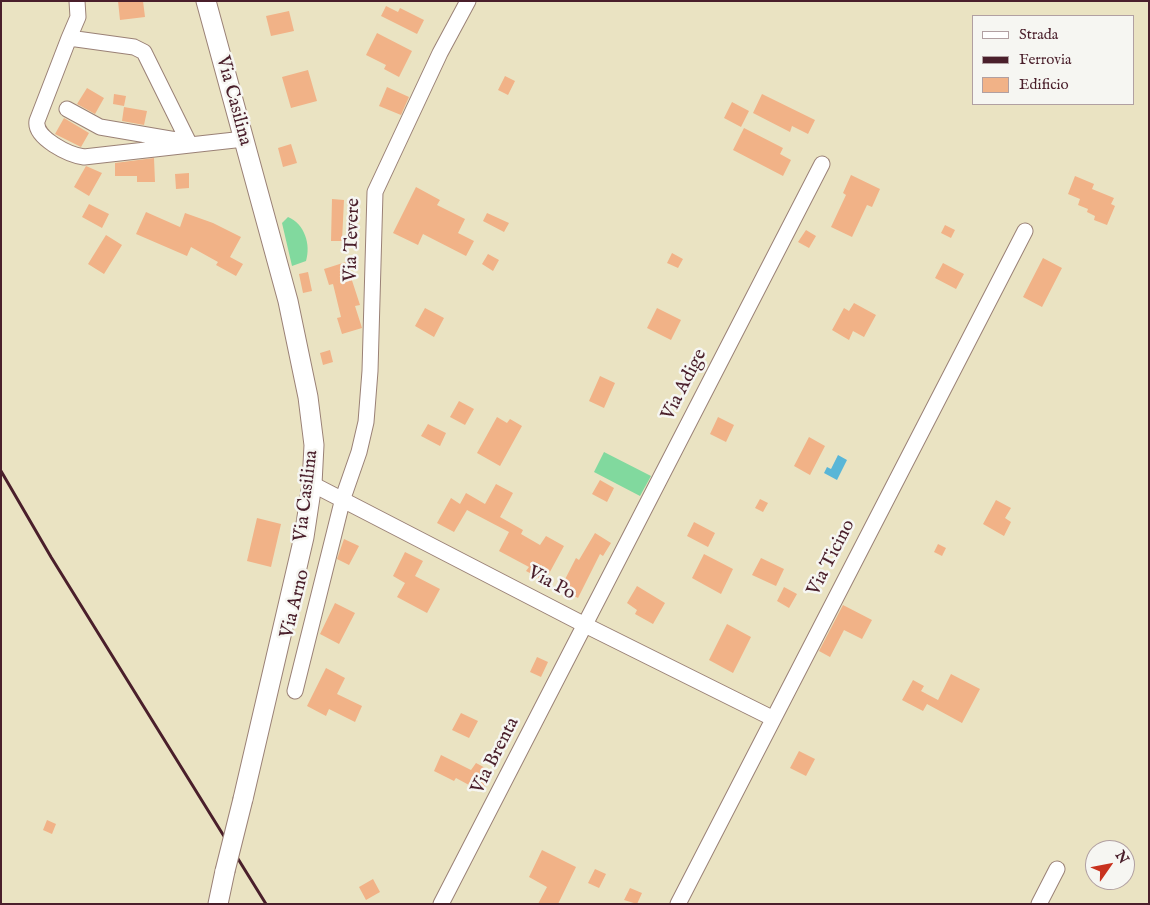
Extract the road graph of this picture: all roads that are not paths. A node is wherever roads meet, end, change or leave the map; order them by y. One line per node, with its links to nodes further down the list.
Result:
1 (77, 1): 4 (street)
2 (206, 1): 6 (main road, Via Casilina)
3 (468, 1): 11 (street, Via Tevere)
4 (69, 38): 7 (street); 7 (street)
5 (67, 109): 7 (street)
6 (244, 139): 7 (street); 10 (main road, Via Casilina)
7 (189, 144)
8 (822, 164): 12 (street, Via Adige)
9 (1025, 231): 14 (street, Via Ticino)
10 (312, 484): 11 (street, Via Po); 16 (main road, Via Casilina, bridge)
11 (343, 498): 12 (street, Via Po); 13 (street, Via Arno)
12 (583, 624): 14 (street, Via Po); 17 (street, Via Brenta)
13 (295, 691)
14 (772, 718): 18 (street, Via Ticino)
15 (1057, 868): 19 (street)
16 (218, 904)
17 (441, 904)
18 (678, 904)
19 (1040, 904)

